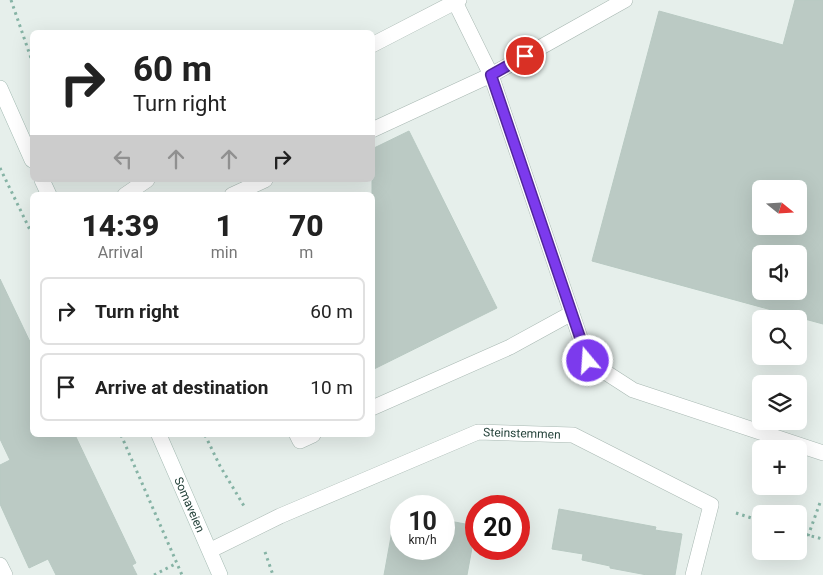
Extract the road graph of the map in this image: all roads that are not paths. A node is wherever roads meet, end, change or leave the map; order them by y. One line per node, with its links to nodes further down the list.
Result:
1 (625, 0): 4 (street)
2 (457, 1): 3 (street); 4 (street)
3 (375, 43)
4 (491, 75): 6 (street); 12 (street)
5 (0, 88): 7 (street)
6 (375, 129)
7 (30, 156)
8 (144, 182): 10 (street)
9 (261, 182): 11 (street)
10 (129, 192)
11 (239, 192)
12 (572, 312): 13 (street); 17 (street)
13 (375, 407)
14 (160, 437): 18 (street, Somaveien)
15 (298, 437): 16 (street)
16 (309, 437)
17 (823, 452)
18 (210, 550): 21 (street, Somaveien); 22 (street, Steinstemmen)
19 (0, 565): 20 (street)
20 (5, 575)
21 (220, 575)
22 (693, 575)

